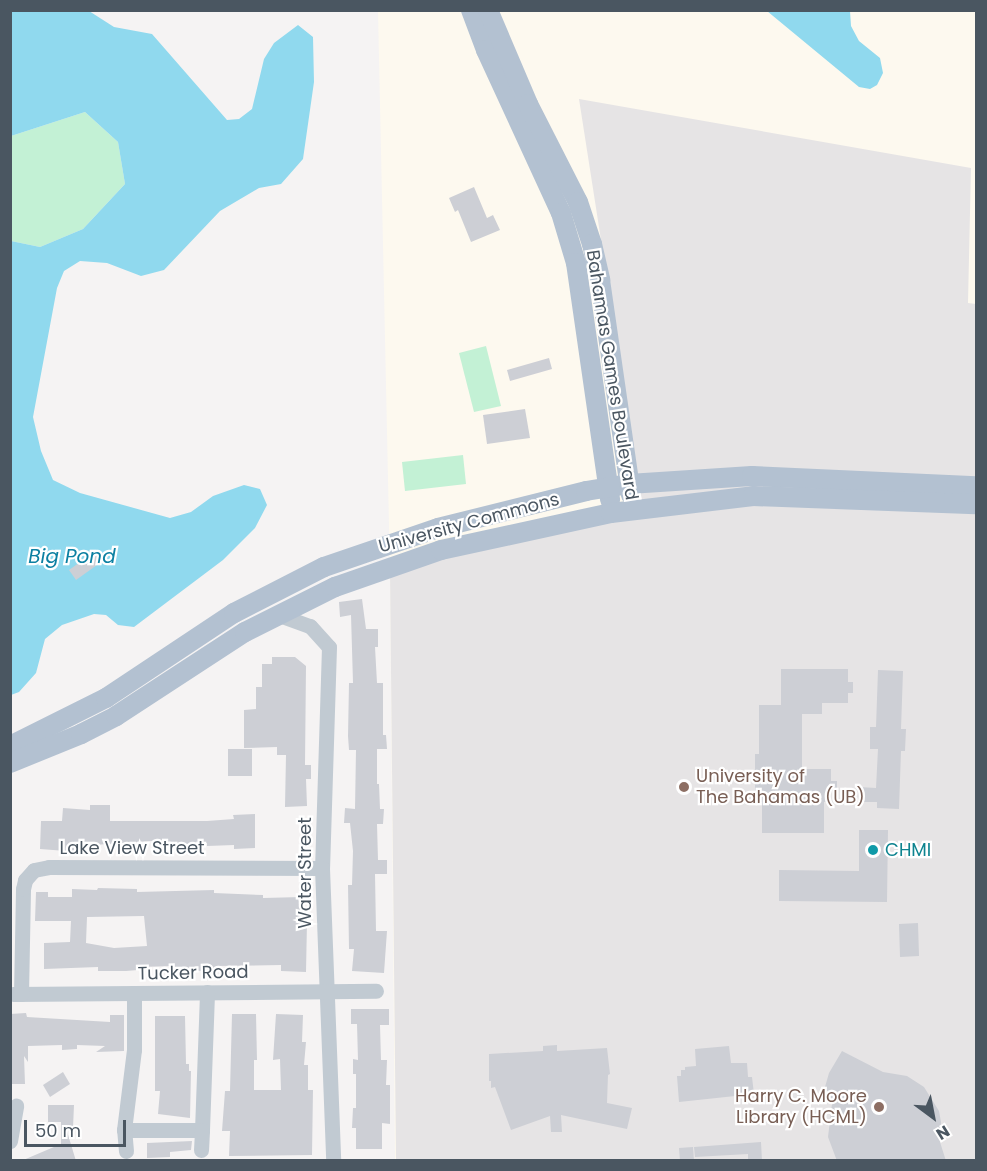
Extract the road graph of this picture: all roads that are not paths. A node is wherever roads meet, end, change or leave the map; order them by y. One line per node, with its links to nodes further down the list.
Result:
1 (471, 10): 4 (main road, Bahamas Games Boulevard)
2 (488, 10): 3 (main road, Bahamas Games Boulevard)
3 (568, 181): 4 (main road); 5 (main road, Bahamas Games Boulevard)
4 (549, 187): 7 (main road, Bahamas Games Boulevard)
5 (629, 484): 6 (main road, University Commons); 7 (main road, University Commons); 9 (main road, Bahamas Games Boulevard)
6 (976, 486)
7 (608, 487): 10 (main road, Bahamas Games Boulevard); 12 (main road, University Commons)
8 (976, 504): 9 (main road, University Commons)
9 (633, 510): 10 (main road, University Commons)
10 (611, 513): 11 (main road, University Commons)
11 (279, 615): 13 (main road, University Commons); 14 (street, Water Street)
12 (10, 746)
13 (10, 763)
14 (322, 868): 17 (street, Water Street); 19 (street, Lake View Street)
15 (376, 991): 17 (street, Tucker Road)
16 (207, 992): 17 (street, Tucker Road); 18 (street, Tucker Road); 22 (street)
17 (327, 992): 26 (street, Water Street)
18 (134, 993): 19 (street, Tucker Road); 21 (street)
19 (16, 994)
20 (16, 1106): 23 (street)
21 (124, 1130): 22 (street); 25 (street)
22 (202, 1130): 24 (street)
23 (10, 1141)
24 (201, 1150)
25 (126, 1151)
26 (333, 1161)

